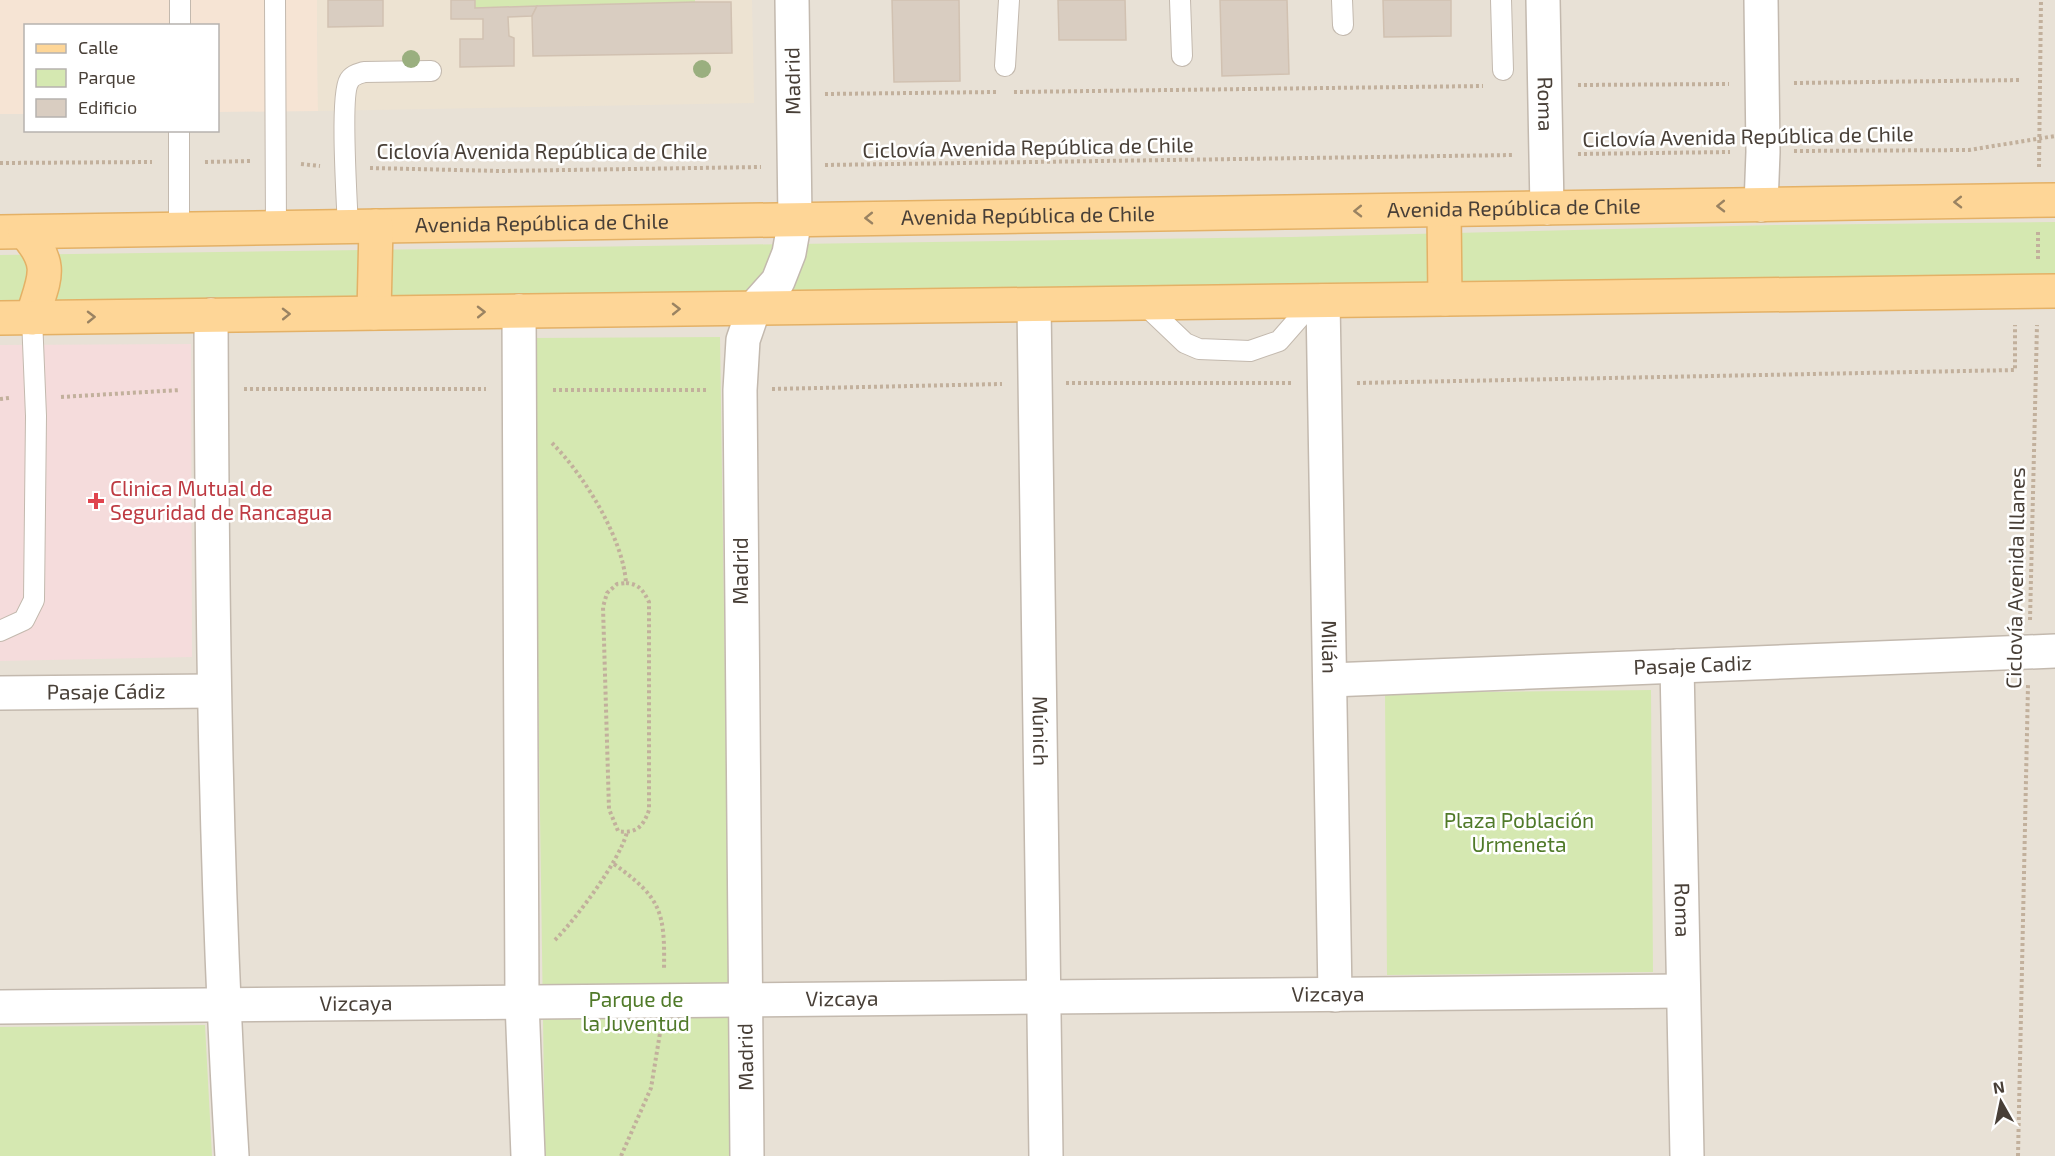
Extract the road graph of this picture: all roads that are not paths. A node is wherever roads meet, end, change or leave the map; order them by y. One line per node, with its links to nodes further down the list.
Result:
1 (180, 0): 10 (lane)
2 (275, 0): 23 (lane)
3 (792, 0): 21 (street, Madrid)
4 (1009, 0): 13 (lane)
5 (1180, 0): 12 (lane)
6 (1342, 0): 11 (lane)
7 (1501, 0): 14 (lane)
8 (1543, 0): 19 (street, Roma)
9 (1761, 0): 18 (street)
10 (180, 24)
11 (1343, 25)
12 (1182, 56)
13 (1005, 66)
14 (1503, 70)
15 (431, 71): 22 (lane)
16 (179, 132): 24 (lane)
17 (2046, 200): 18 (main road, Avenida República de Chile, one-way to 18)
18 (1761, 205): 19 (main road, Avenida República de Chile, one-way to 19)
19 (1547, 208): 20 (main road, Avenida República de Chile)
20 (1444, 210): 21 (main road, Avenida República de Chile, one-way to 21); 27 (main road)
21 (795, 219): 22 (main road, Avenida República de Chile); 31 (street, Madrid)
22 (362, 226): 23 (main road, Avenida República de Chile); 33 (main road)
23 (276, 229): 24 (main road, Avenida República de Chile)
24 (179, 231): 25 (main road, Avenida República de Chile)
25 (13, 232): 36 (main road)
26 (2047, 292): 27 (main road)
27 (1444, 299): 28 (main road)
28 (1319, 301): 29 (main road); 29 (lane); 40 (street, Milán)
29 (1143, 303): 30 (main road)
30 (1034, 305): 31 (main road); 46 (street, Múnich)
31 (754, 308): 32 (main road, one-way to 31); 47 (street, Madrid)
32 (519, 311): 33 (main road, one-way to 32); 43 (street)
33 (374, 313): 34 (main road, one-way to 33)
34 (211, 315): 36 (main road, one-way to 34); 41 (street)
35 (0, 318): 36 (main road)
36 (32, 318): 37 (lane)
37 (0, 631)
38 (2042, 652): 39 (street, Pasaje Cadiz)
39 (1677, 666): 40 (street, Pasaje Cadiz); 44 (street, Roma)
40 (1330, 680): 45 (street, Milán)
41 (214, 691): 42 (street, Pasaje Cádiz); 48 (street)
42 (0, 693)
43 (522, 987): 47 (street, Vizcaya); 48 (street, Vizcaya); 51 (street)
44 (1683, 991): 45 (street, Vizcaya); 54 (street, Roma)
45 (1335, 994): 46 (street, Vizcaya)
46 (1044, 998): 47 (street, Vizcaya); 53 (street, Múnich)
47 (745, 1000): 52 (street, Madrid)
48 (223, 1005): 49 (street, Vizcaya); 50 (street)
49 (0, 1007)
50 (232, 1156)
51 (528, 1156)
52 (747, 1156)
53 (1046, 1156)
54 (1687, 1156)

